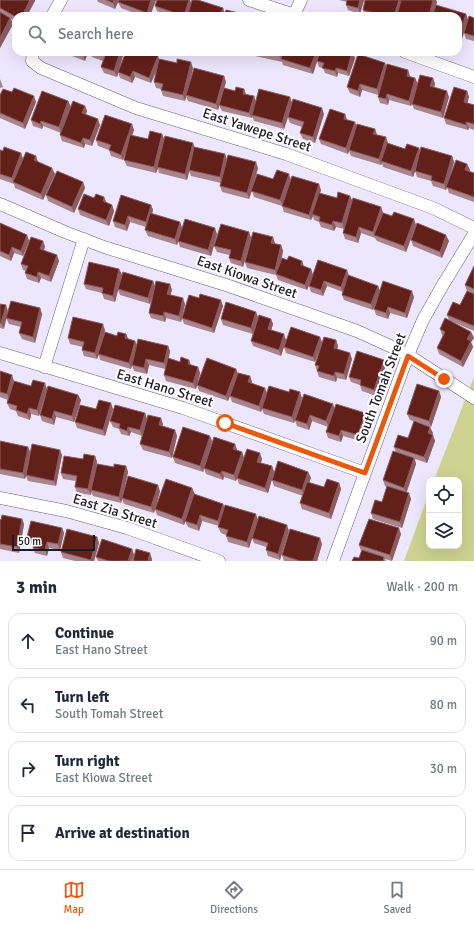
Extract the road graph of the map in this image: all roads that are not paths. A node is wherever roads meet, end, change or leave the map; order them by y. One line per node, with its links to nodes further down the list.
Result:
1 (61, 0): 4 (street)
2 (248, 0): 5 (street)
3 (300, 0): 6 (street)
4 (54, 12)
5 (286, 12)
6 (297, 12)
7 (416, 56): 9 (street)
8 (33, 57): 11 (street, East Yawepe Street)
9 (474, 77)
10 (0, 204): 13 (street, East Kiowa Street)
11 (474, 228)
12 (474, 234): 15 (street, South Tomah Street)
13 (84, 239): 15 (street, East Kiowa Street); 16 (street)
14 (0, 353): 16 (street, East Hano Street)
15 (408, 356): 17 (street, East Kiowa Street); 18 (street, South Tomah Street)
16 (44, 367): 18 (street, East Hano Street)
17 (474, 398)
18 (365, 473): 21 (street, South Tomah Street)
19 (0, 498): 20 (street, East Zia Street)
20 (219, 561)
21 (333, 561)

